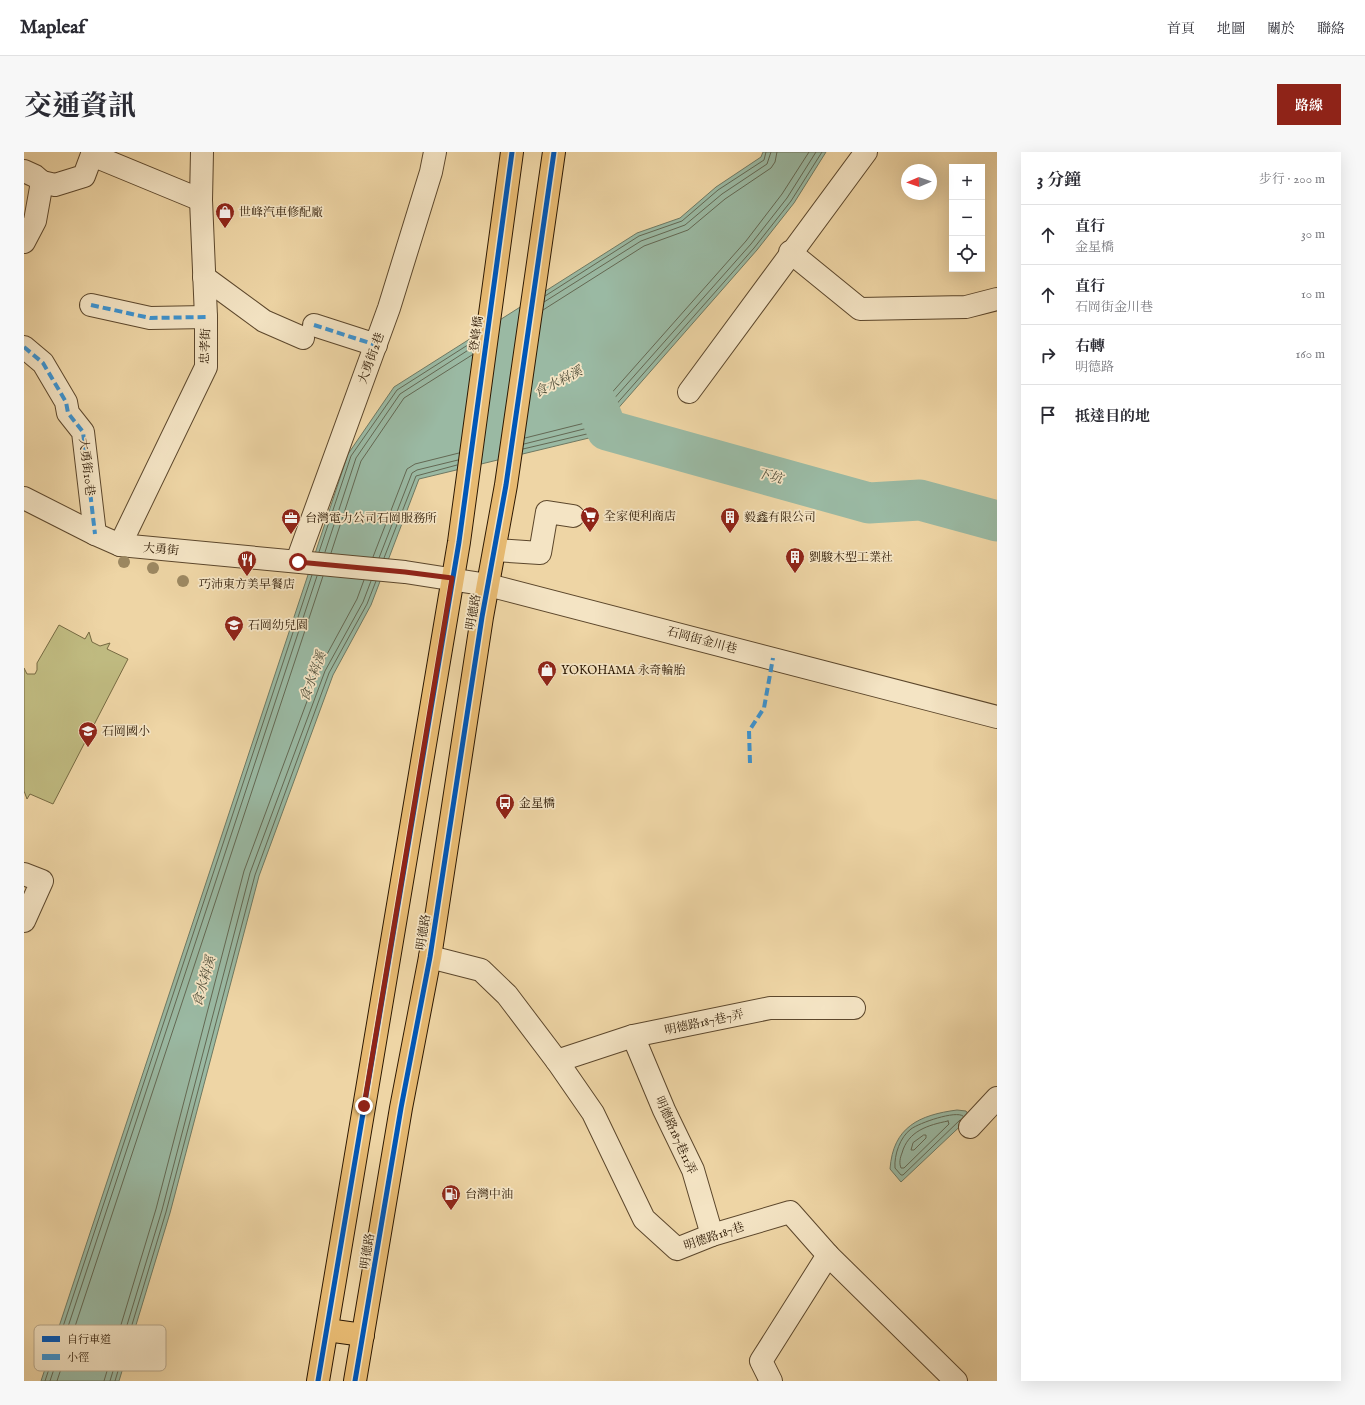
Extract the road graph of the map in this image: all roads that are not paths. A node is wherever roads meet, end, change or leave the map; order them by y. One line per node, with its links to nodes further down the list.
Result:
1 (202, 152): 8 (street, 忠孝街)
2 (435, 152): 15 (street, 大勇街2巷)
3 (512, 152): 24 (main road, 登峰橋)
4 (554, 152): 22 (main road, 明德路)
5 (866, 152): 10 (street)
6 (92, 154): 7 (street); 8 (street)
7 (33, 176): 9 (street)
8 (201, 200): 11 (street, 忠孝街)
9 (24, 242)
10 (790, 252): 12 (street); 17 (street)
11 (204, 277): 14 (street, 忠孝街); 15 (street)
12 (997, 299)
13 (90, 305): 14 (street)
14 (206, 317): 21 (street, 忠孝街)
15 (376, 345): 23 (street, 大勇街2巷)
16 (24, 348): 20 (street, 大勇街10巷)
17 (689, 392)
18 (24, 498): 20 (street, 大勇街)
19 (573, 516): 22 (street)
20 (95, 534): 21 (street, 大勇街)
21 (120, 545): 23 (street, 大勇街)
22 (495, 550): 25 (main road, 明德路)
23 (303, 562): 24 (street, 石岡街金川巷)
24 (452, 578): 25 (street, 石岡街金川巷); 37 (main road)
25 (488, 585): 26 (street, 石岡街金川巷); 29 (main road, 明德路)
26 (997, 717)
27 (24, 874): 28 (street)
28 (24, 921)
29 (430, 956): 32 (street, 明德路187巷); 38 (main road, 明德路)
30 (854, 1008): 31 (street, 明德路187巷7弄)
31 (634, 1036): 32 (street, 明德路187巷7弄); 35 (street, 明德路187巷11弄)
32 (558, 1061): 35 (street, 明德路187巷)
33 (997, 1098): 34 (street)
34 (970, 1127)
35 (712, 1235): 36 (street, 明德路187巷)
36 (828, 1255): 41 (street); 42 (street, 明德路187巷)
37 (326, 1330): 38 (main road); 39 (main road)
38 (363, 1334): 40 (main road, 明德路)
39 (318, 1381)
40 (355, 1381)
41 (771, 1381)
42 (956, 1381)

